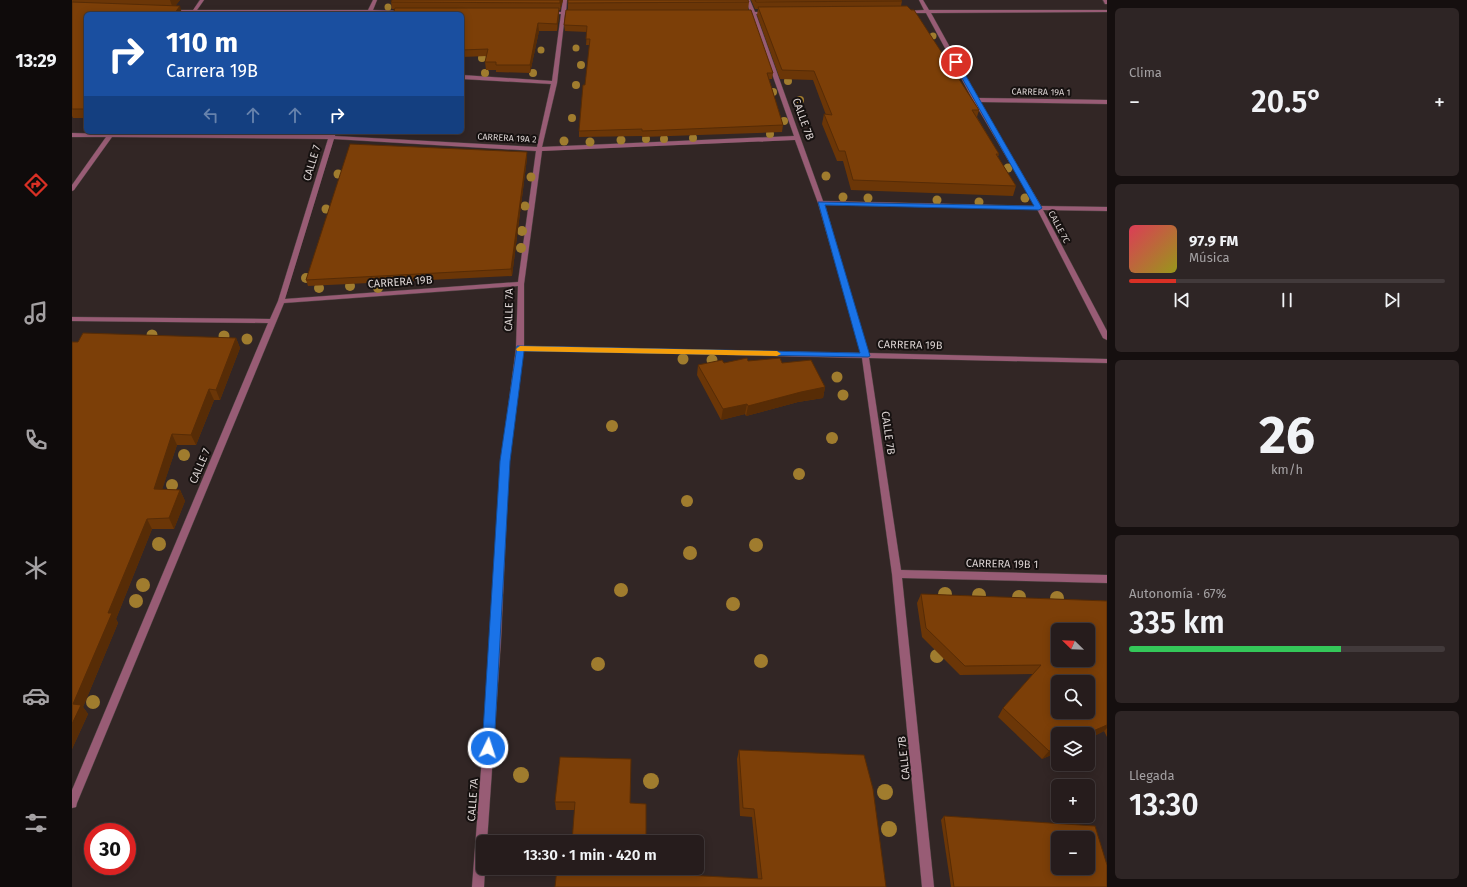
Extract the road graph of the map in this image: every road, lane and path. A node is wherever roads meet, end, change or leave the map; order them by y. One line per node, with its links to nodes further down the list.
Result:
1 (202, 0): 11 (street)
2 (375, 0): 12 (street)
3 (565, 0): 16 (street, CALLE 7A)
4 (748, 0): 19 (street, CALLE 7B)
5 (921, 0): 14 (street, CALLE 7C)
6 (1105, 0): 7 (street)
7 (1107, 3)
8 (163, 11): 10 (street)
9 (1107, 11): 14 (street)
10 (178, 12)
11 (194, 12)
12 (369, 12)
13 (898, 12): 14 (street)
14 (929, 12): 23 (street, CALLE 7C)
15 (540, 13): 16 (street)
16 (563, 13): 17 (street); 22 (street, CALLE 7A)
17 (579, 13)
18 (737, 13): 19 (street)
19 (753, 13): 20 (street); 28 (street, CALLE 7B)
20 (776, 13)
21 (464, 77): 22 (street)
22 (554, 83): 29 (street, CALLE 7A)
23 (976, 100): 24 (street, CARRERA 19A 1); 32 (street, CALLE 7C)
24 (1107, 102)
25 (111, 134): 26 (street, CARRERA 19A 2); 27 (street, CARRERA 19A 2); 30 (street)
26 (72, 135)
27 (332, 135): 29 (street, CARRERA 19A 2); 35 (street, CALLE 7)
28 (798, 138): 29 (street, CARRERA 19A 2); 31 (street, CALLE 7B)
29 (539, 149): 34 (street, CALLE 7A)
30 (72, 189)
31 (821, 203): 32 (street); 40 (street, CALLE 7B)
32 (1039, 208): 33 (street); 38 (street, CALLE 7C)
33 (1107, 209)
34 (521, 284): 35 (street, CARRERA 19B); 39 (street, CALLE 7A)
35 (281, 301): 37 (street, CALLE 7)
36 (72, 319): 37 (street)
37 (272, 321): 44 (street, CALLE 7)
38 (1107, 338)
39 (520, 348): 40 (street, CARRERA 19B); 45 (street, CALLE 7A)
40 (865, 356): 41 (street, CARRERA 19B); 42 (street, CALLE 7B)
41 (1107, 361)
42 (897, 574): 43 (street, CARRERA 19B 1); 46 (street, CALLE 7B)
43 (1107, 579)
44 (72, 803)
45 (478, 887)
46 (928, 887)

